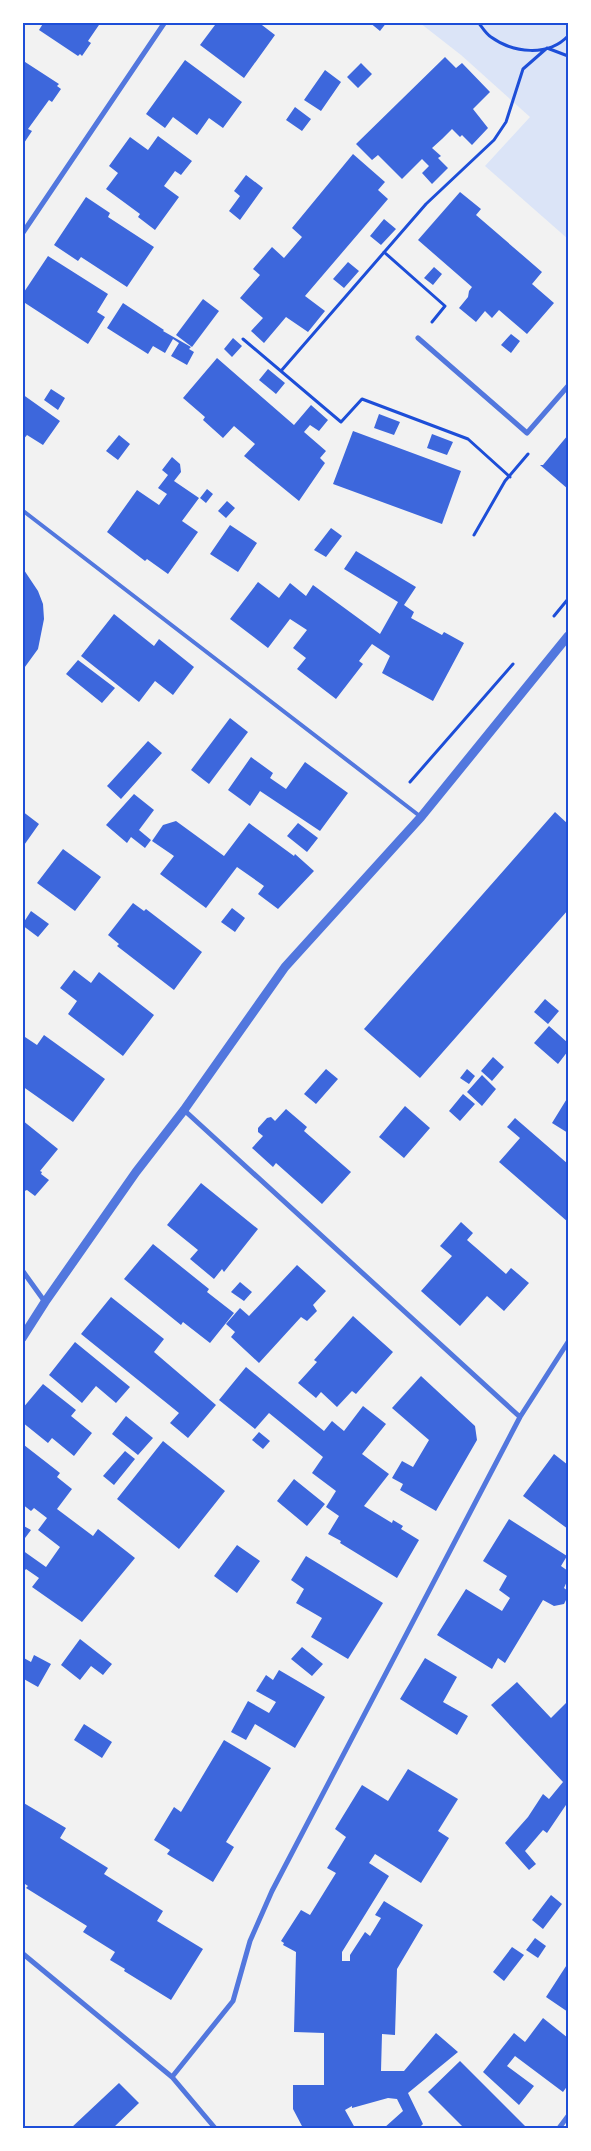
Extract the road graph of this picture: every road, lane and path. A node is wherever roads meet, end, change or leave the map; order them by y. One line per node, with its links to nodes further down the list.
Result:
1 (165, 22): 6 (street)
2 (478, 22): 4 (path)
3 (568, 36): 4 (path)
4 (547, 48): 5 (path); 7 (path)
5 (568, 56)
6 (22, 234)
7 (384, 252): 8 (path); 10 (path)
8 (418, 338): 12 (street)
9 (243, 339): 10 (path)
10 (281, 372): 13 (path)
11 (568, 386): 12 (street)
12 (527, 433): 13 (path)
13 (510, 477): 15 (path)
14 (22, 510): 20 (lane)
15 (474, 535)
16 (568, 600): 17 (path)
17 (550, 622)
18 (568, 636): 21 (street)
19 (518, 658): 20 (path)
20 (397, 798): 21 (lane)
21 (421, 817): 22 (street)
22 (184, 1110): 24 (street); 27 (street)
23 (22, 1270): 24 (street)
24 (45, 1302): 25 (street)
25 (22, 1338)
26 (568, 1342): 27 (street)
27 (520, 1417): 29 (street)
28 (22, 1954): 29 (street)
29 (172, 2077): 31 (street)
30 (568, 2116): 32 (street)
31 (215, 2128)
32 (560, 2128)

